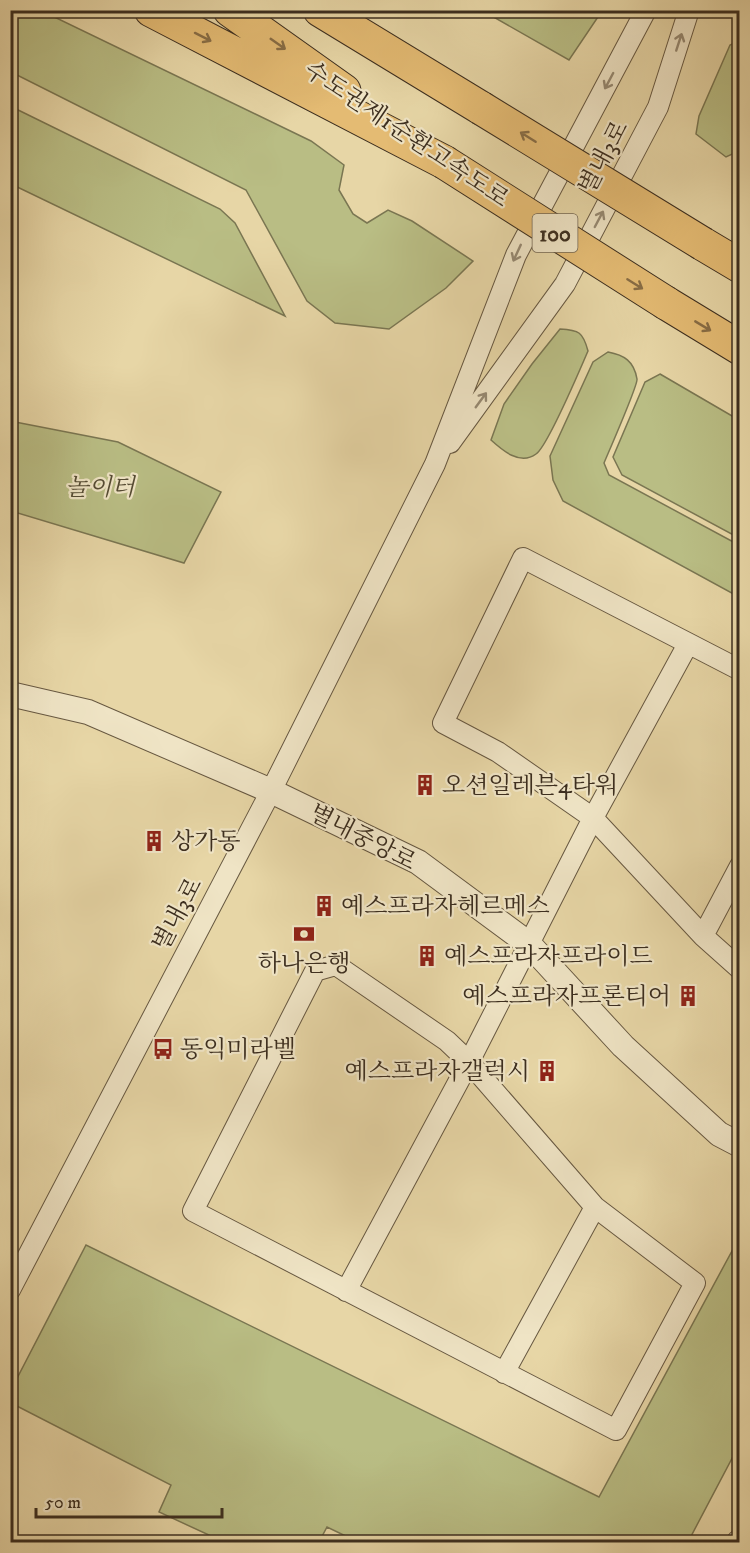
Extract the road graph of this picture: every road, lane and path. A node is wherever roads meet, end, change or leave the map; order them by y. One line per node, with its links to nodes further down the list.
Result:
1 (151, 10): 8 (highway, one-way to 8)
2 (230, 10): 8 (highway, 수도권제1순환고속도로 / 100, one-way to 8)
3 (320, 10): 7 (highway)
4 (359, 10): 7 (highway)
5 (646, 10): 11 (street, 별내3로, one-way to 11)
6 (689, 10): 11 (street, 별내3로, one-way to 6)
7 (481, 108): 9 (highway, one-way to 7, bridge)
8 (444, 162): 10 (highway, 수도권제1순환고속도로 / 100, one-way to 10, bridge)
9 (740, 266)
10 (740, 348)
11 (435, 464): 15 (street, 별내3로)
12 (688, 644): 13 (street); 16 (street); 16 (street)
13 (740, 670)
14 (10, 694): 15 (street, 별내중앙로)
15 (271, 791): 19 (street, 별내중앙로); 24 (street, 별내3로)
16 (593, 818): 18 (street); 19 (street)
17 (740, 866): 18 (street)
18 (703, 936): 20 (street)
19 (529, 944): 21 (street); 22 (street, 별내중앙로)
20 (740, 969)
21 (469, 1062): 23 (street); 25 (street); 25 (street)
22 (740, 1145)
23 (595, 1207): 26 (street); 26 (street)
24 (10, 1290)
25 (346, 1290): 26 (street)
26 (504, 1373)

